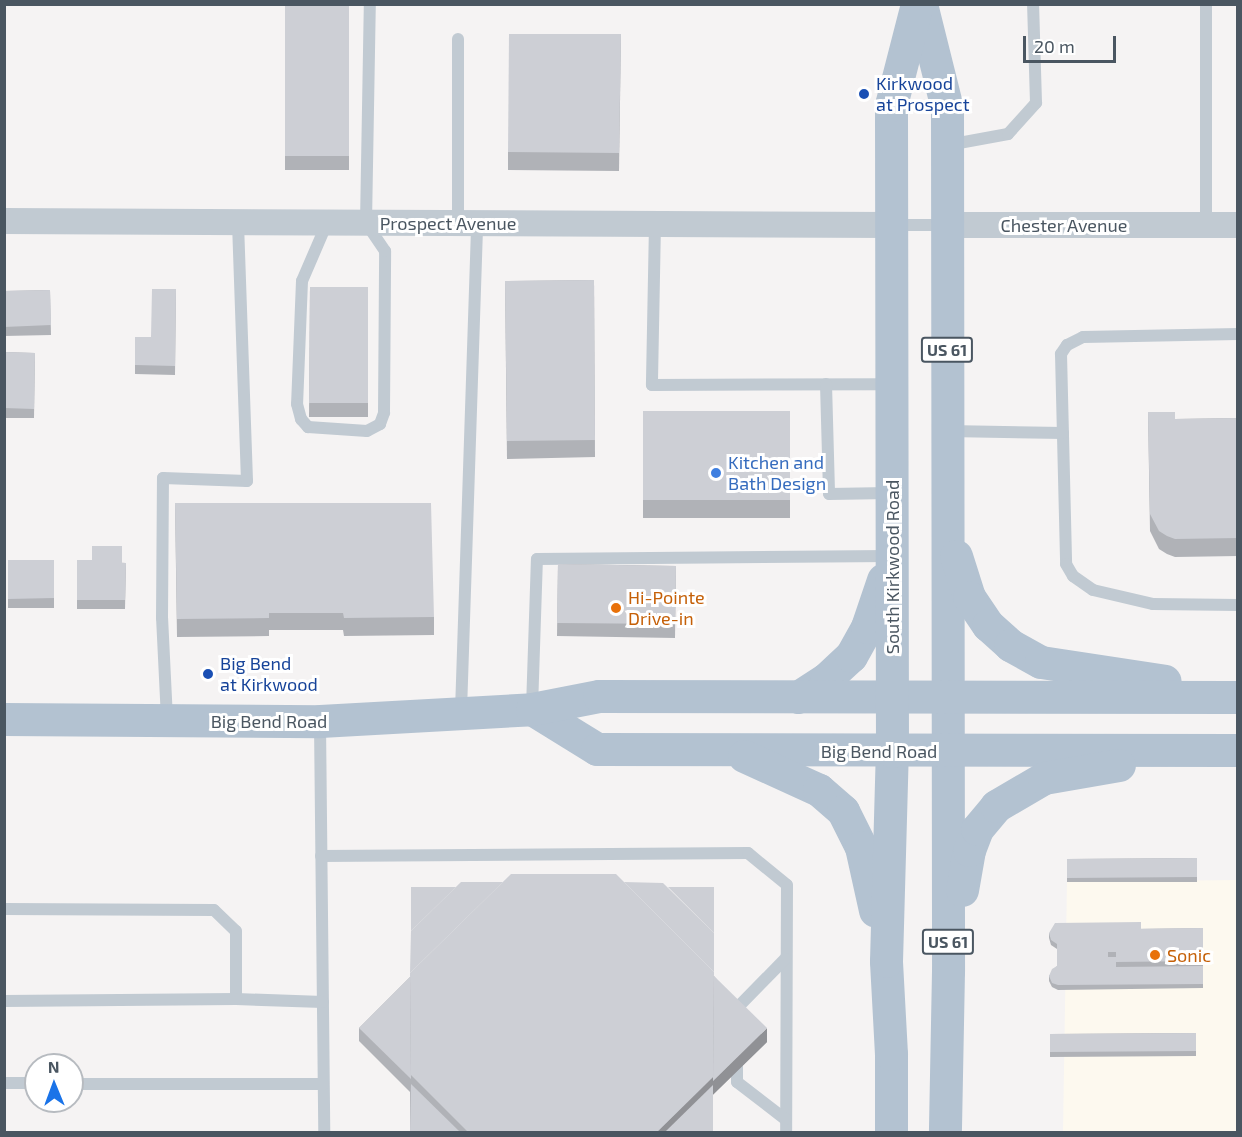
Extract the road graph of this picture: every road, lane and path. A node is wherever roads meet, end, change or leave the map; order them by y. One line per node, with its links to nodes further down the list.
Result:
1 (370, 4): 10 (lane)
2 (919, 4): 6 (main road, South Kirkwood Road / US 61); 13 (main road, South Kirkwood Road / US 61)
3 (1033, 4): 6 (lane)
4 (1206, 4): 15 (lane)
5 (458, 39): 11 (lane)
6 (947, 145): 14 (main road, South Kirkwood Road / US 61)
7 (4, 221): 8 (street, Prospect Avenue)
8 (238, 222): 9 (street, Prospect Avenue); 33 (lane)
9 (327, 223): 10 (street, Prospect Avenue); 10 (lane)
10 (366, 223): 11 (street, Prospect Avenue)
11 (467, 223): 12 (street, Prospect Avenue); 31 (lane)
12 (655, 224): 13 (street, Prospect Avenue); 18 (lane)
13 (891, 225): 14 (lane, Chester Avenue); 19 (main road, South Kirkwood Road / US 61)
14 (947, 225): 15 (street, Chester Avenue); 20 (main road, South Kirkwood Road / US 61)
15 (1206, 225): 16 (street, Chester Avenue)
16 (1238, 225)
17 (1238, 334): 21 (lane)
18 (826, 384): 19 (lane); 22 (lane)
19 (892, 384): 22 (main road, South Kirkwood Road / US 61)
20 (946, 431): 21 (lane); 23 (main road, South Kirkwood Road / US 61)
21 (1063, 433): 25 (lane)
22 (892, 493): 24 (main road, South Kirkwood Road / US 61)
23 (949, 532): 26 (main road); 29 (main road, South Kirkwood Road / US 61)
24 (891, 556): 27 (main road); 28 (main road, South Kirkwood Road / US 61); 30 (lane)
25 (1238, 605)
26 (1238, 695): 29 (main road, Big Bend Road)
27 (798, 697): 28 (main road, Big Bend Road); 30 (main road, Big Bend Road)
28 (892, 698): 29 (main road, Big Bend Road); 37 (main road, South Kirkwood Road / US 61)
29 (947, 698): 38 (main road, South Kirkwood Road / US 61)
30 (532, 710): 31 (main road, Big Bend Road); 36 (main road, Big Bend Road)
31 (461, 713): 34 (main road, Big Bend Road)
32 (4, 719): 33 (main road, Big Bend Road)
33 (167, 720): 34 (main road, Big Bend Road)
34 (320, 721): 39 (lane)
35 (1223, 749): 38 (main road, Big Bend Road); 43 (main road)
36 (731, 750): 37 (main road, Big Bend Road); 42 (main road)
37 (892, 751): 38 (main road, Big Bend Road); 42 (main road, South Kirkwood Road / US 61)
38 (947, 751): 43 (main road, South Kirkwood Road / US 61)
39 (321, 856): 41 (lane); 46 (lane)
40 (4, 909): 44 (lane)
41 (785, 960): 51 (lane); 51 (lane)
42 (886, 961): 54 (main road, South Kirkwood Road / US 61)
43 (948, 971): 55 (main road, South Kirkwood Road / US 61)
44 (236, 999): 45 (lane); 46 (lane)
45 (4, 1000)
46 (323, 1002): 50 (lane)
47 (4, 1083): 48 (lane)
48 (24, 1083)
49 (84, 1084): 50 (lane)
50 (323, 1084): 52 (lane)
51 (786, 1119): 53 (lane)
52 (324, 1132)
53 (786, 1132)
54 (891, 1132)
55 (945, 1132)

